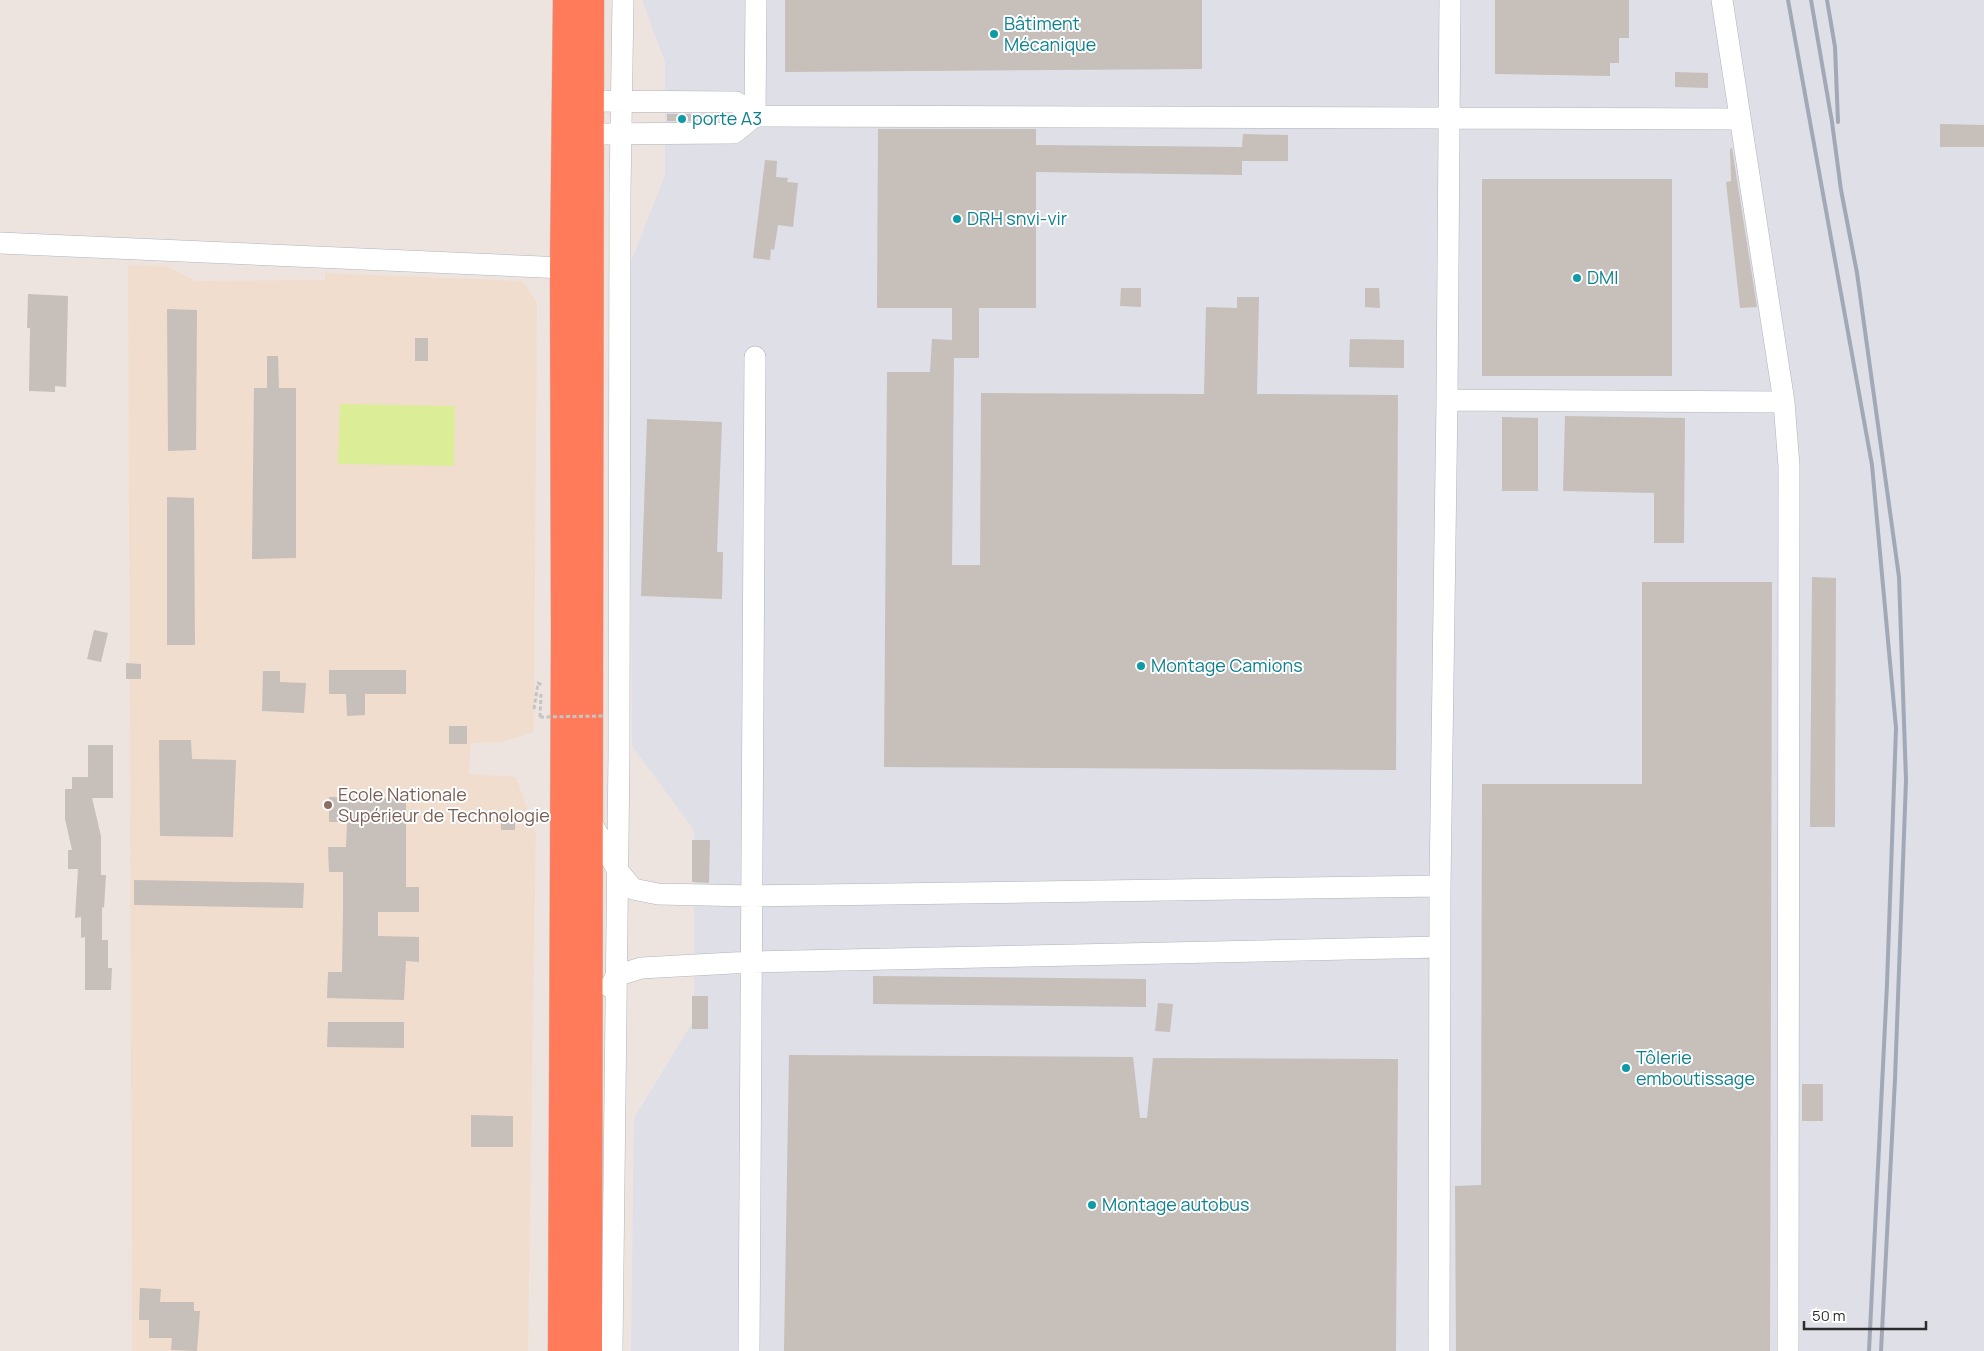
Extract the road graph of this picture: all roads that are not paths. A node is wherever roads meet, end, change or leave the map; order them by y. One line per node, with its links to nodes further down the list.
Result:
1 (568, 0): 15 (highway)
2 (590, 0): 7 (highway)
3 (623, 0): 8 (street)
4 (756, 0): 9 (street)
5 (1450, 0): 10 (street)
6 (1722, 0): 11 (street)
7 (590, 101): 8 (street); 12 (highway)
8 (622, 101): 9 (street); 13 (street)
9 (755, 116): 10 (street); 13 (street)
10 (1448, 119): 11 (street); 17 (street)
11 (1740, 119): 18 (street)
12 (590, 134): 13 (street); 19 (highway)
13 (621, 134): 20 (street)
14 (0, 243): 15 (street)
15 (564, 268): 27 (highway)
16 (755, 357): 22 (street)
17 (1447, 400): 18 (street); 21 (street)
18 (1784, 402): 32 (street)
19 (588, 816): 20 (street); 26 (highway)
20 (618, 871): 22 (street); 25 (street)
21 (1440, 886): 22 (street); 23 (street)
22 (752, 896): 24 (street)
23 (1440, 947): 24 (street); 31 (street)
24 (751, 962): 25 (street); 30 (street)
25 (616, 976): 26 (street); 29 (street)
26 (588, 1033): 28 (highway)
27 (562, 1351)
28 (588, 1351)
29 (612, 1351)
30 (749, 1351)
31 (1439, 1351)
32 (1788, 1351)

